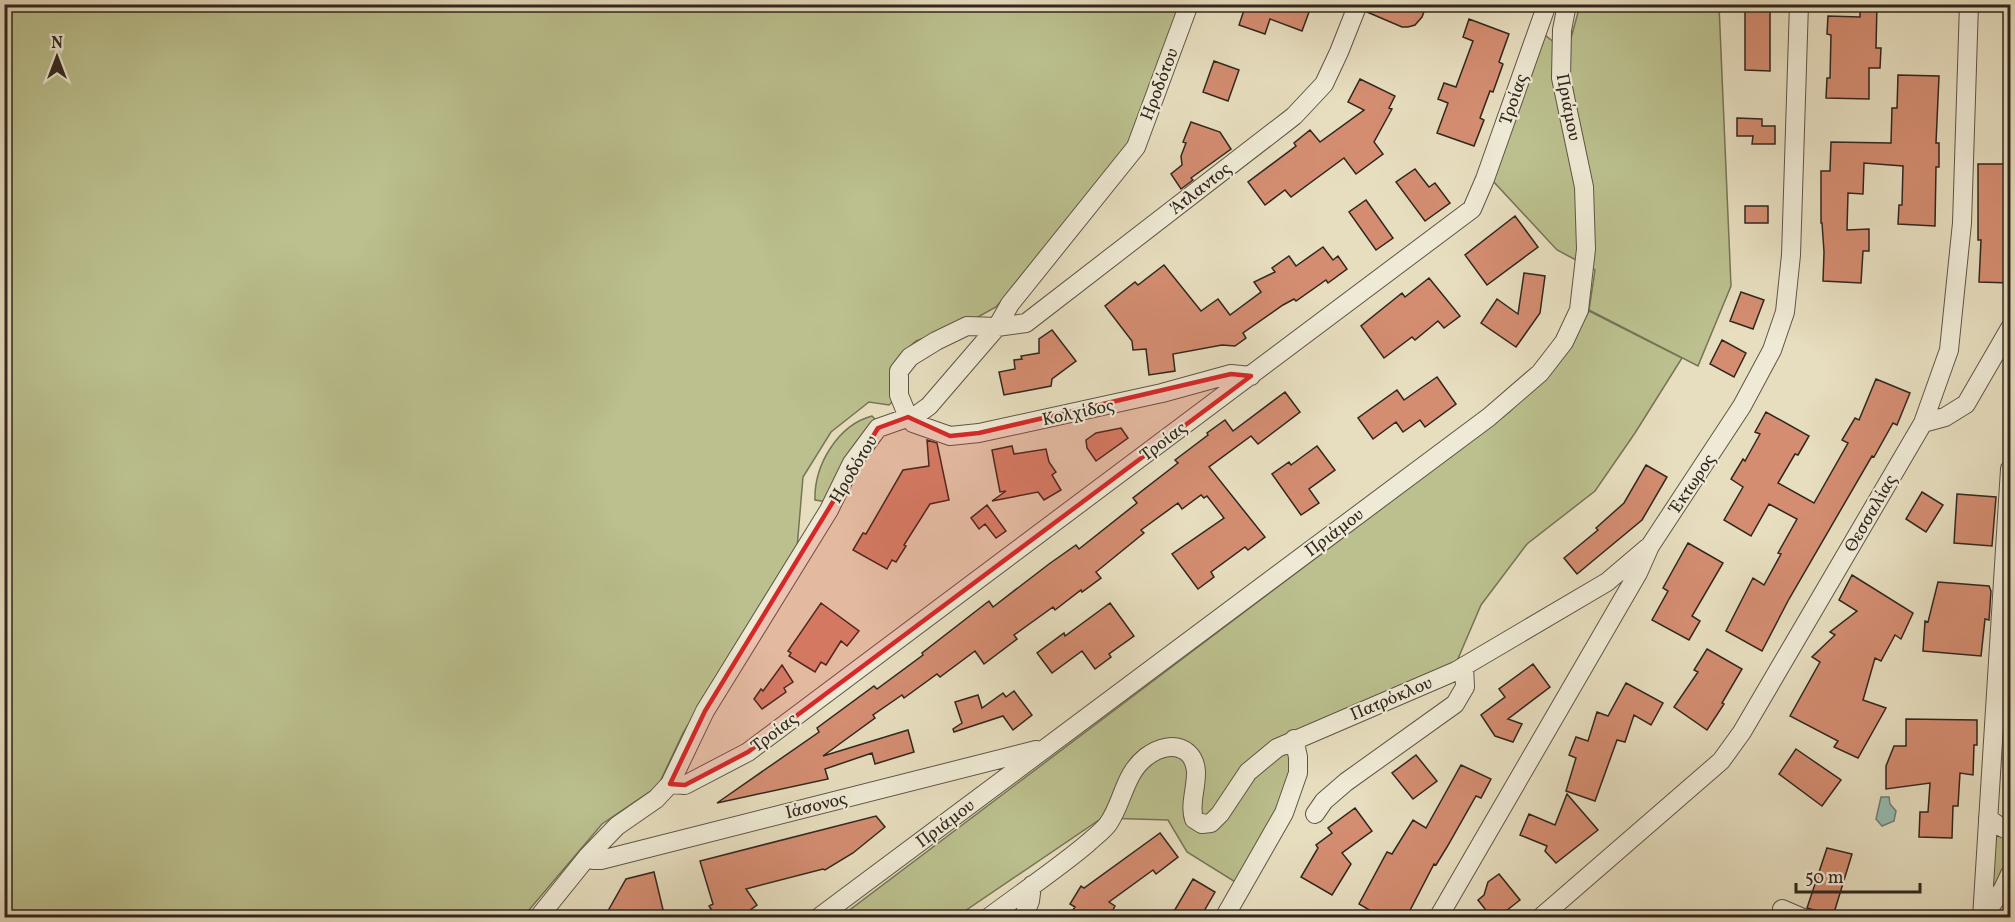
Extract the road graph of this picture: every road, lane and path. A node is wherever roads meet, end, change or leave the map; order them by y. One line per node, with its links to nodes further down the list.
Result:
1 (1189, 4): 7 (street, Ηροδότου)
2 (1358, 4): 7 (street, Άτλαντος)
3 (1547, 4): 9 (street, Τροίας)
4 (1567, 4): 16 (street, Πριάμου)
5 (1799, 4): 13 (street, Έκτωρος)
6 (1969, 4): 11 (street, Θεσσαλίας)
7 (997, 327): 10 (street, Ηροδότου); 10 (street, Άτλαντος)
8 (2010, 328): 11 (street)
9 (1251, 376): 10 (street, Κολχίδος); 17 (street, Τροίας)
10 (908, 417): 17 (street, Ηροδότου)
11 (1923, 423): 31 (street, Θεσσαλίας)
12 (2010, 469): 19 (street)
13 (1650, 546): 14 (street, Πατρόκλου); 30 (street, Έκτωρος)
14 (1464, 666): 15 (street, Πατρόκλου); 18 (street)
15 (1294, 739): 23 (street, Πατρόκλου); 29 (street)
16 (1045, 748): 21 (street, Ιάσονος); 26 (street, Πριάμου)
17 (670, 784): 21 (street, Ηροδότου)
18 (1315, 814)
19 (1988, 818): 20 (street); 33 (street)
20 (2010, 831)
21 (588, 856): 25 (street, Ηροδότου)
22 (2010, 874): 33 (street)
23 (1032, 885): 27 (street); 28 (street)
24 (1782, 909): 32 (street)
25 (538, 918)
26 (819, 918)
27 (988, 918)
28 (1023, 918)
29 (1224, 918)
30 (1438, 918)
31 (1540, 918)
32 (1803, 918)
33 (1982, 918)

